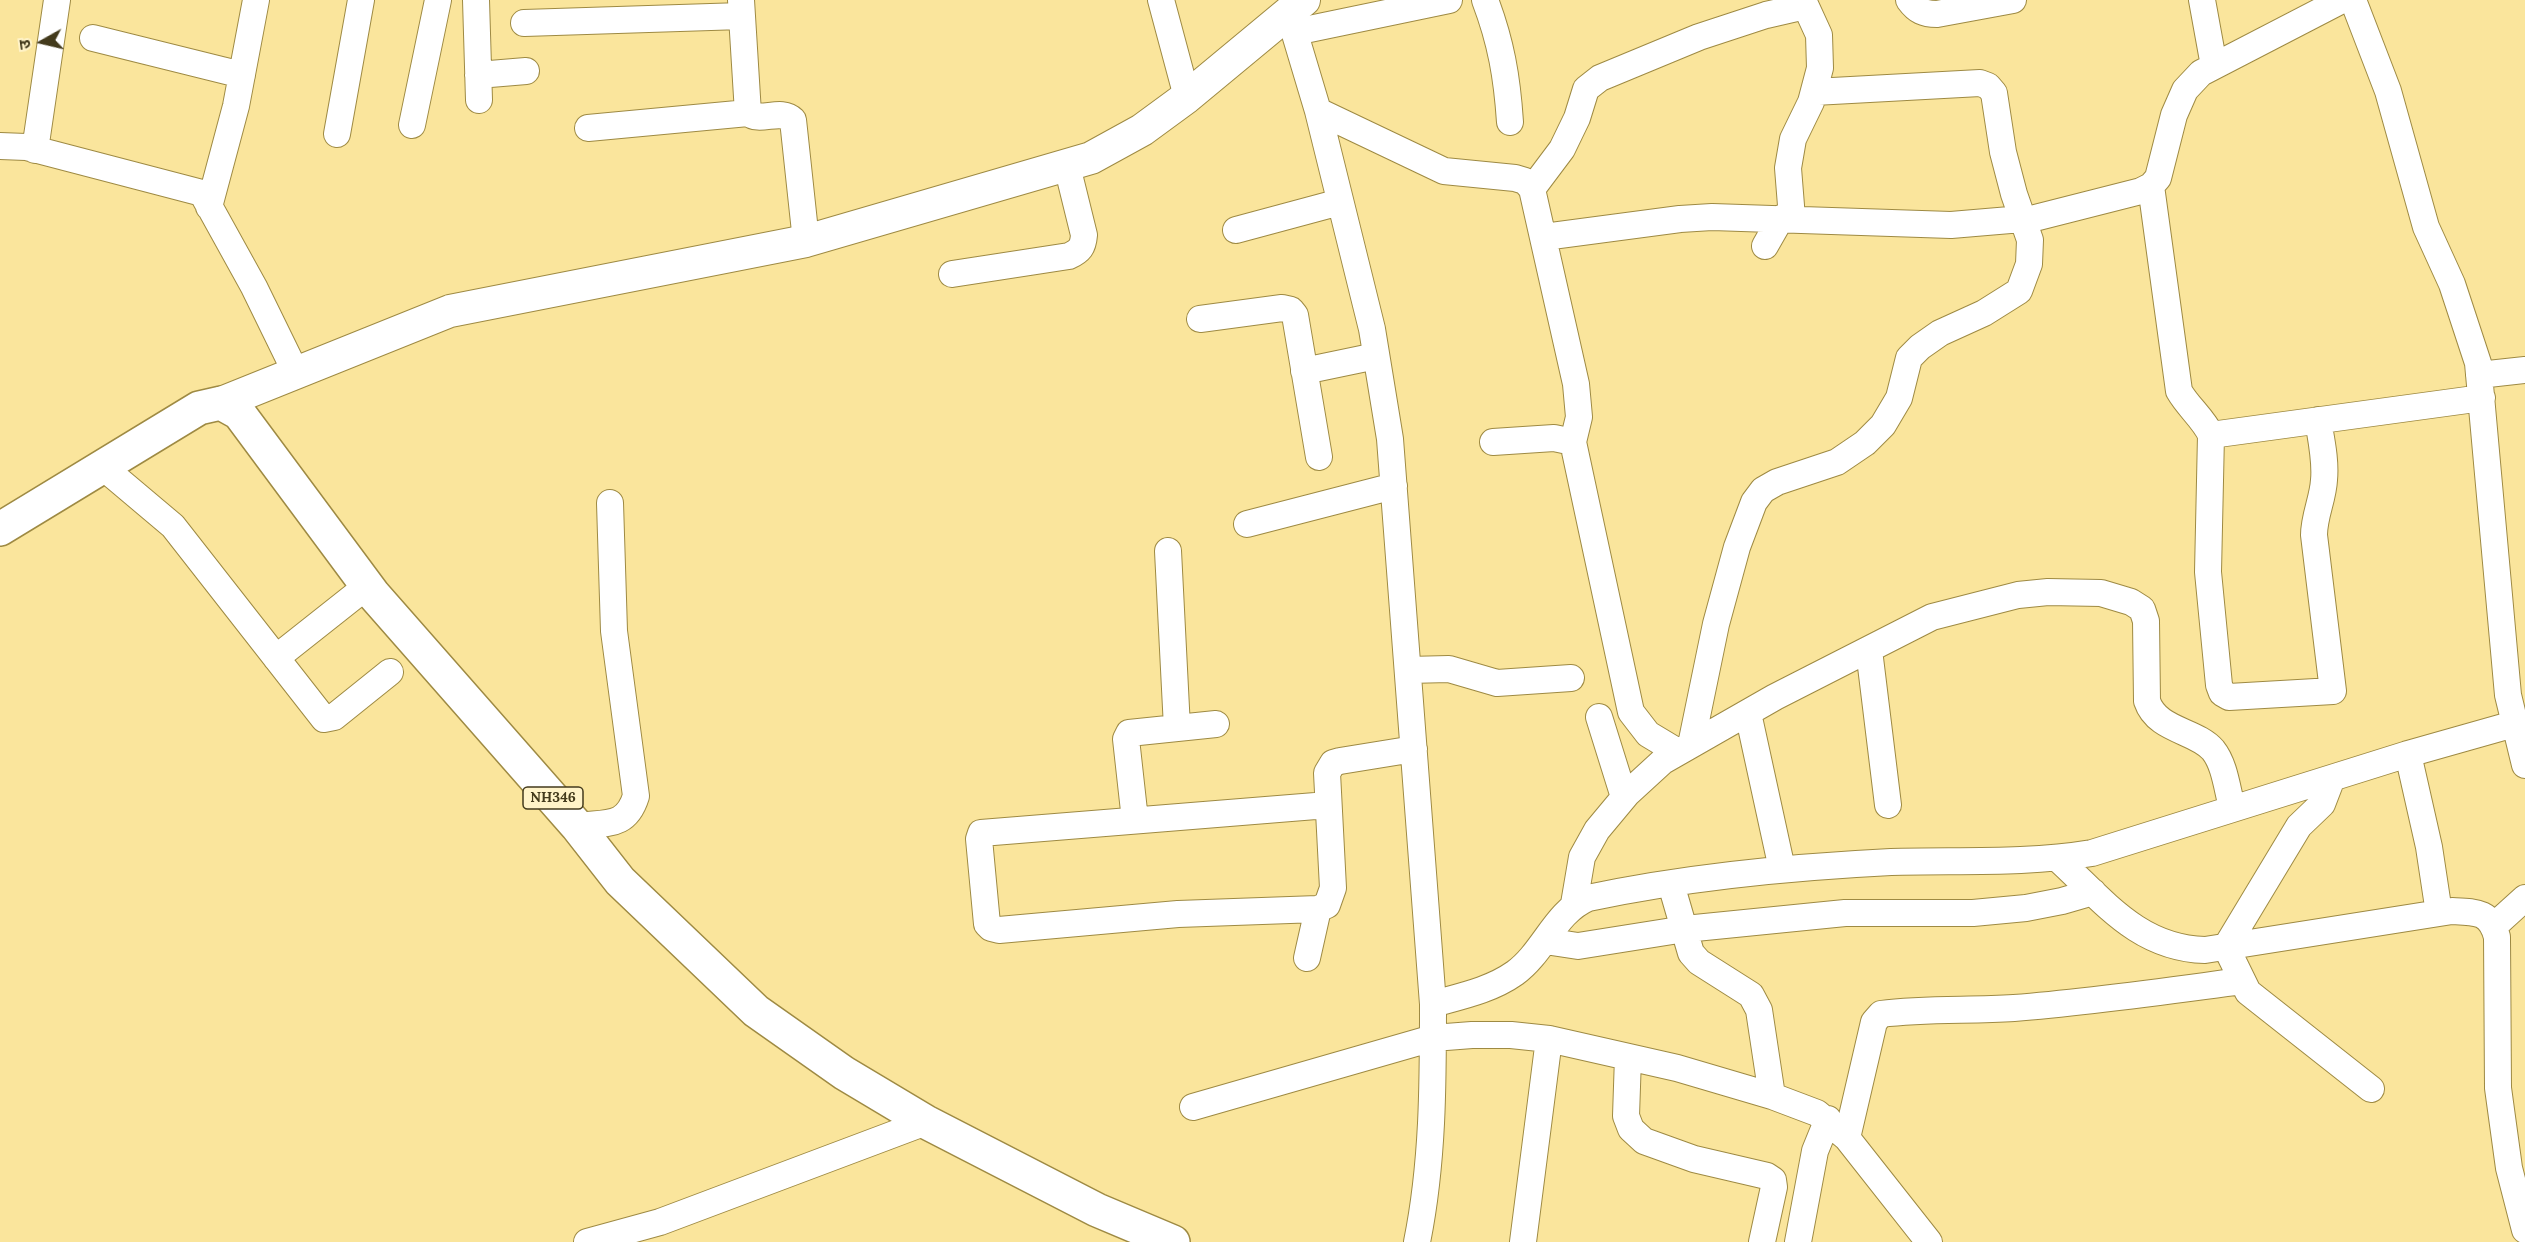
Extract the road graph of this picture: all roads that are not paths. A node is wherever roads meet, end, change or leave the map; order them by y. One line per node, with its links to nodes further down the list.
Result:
1 (57, 0): 31 (street)
2 (256, 0): 21 (street)
3 (361, 0): 29 (street)
4 (438, 0): 27 (street)
5 (476, 0): 20 (street)
6 (1161, 0): 23 (street)
7 (1449, 0): 16 (street)
8 (1485, 0): 26 (street)
9 (1909, 0): 10 (street)
10 (2013, 0)
11 (2202, 0): 19 (street)
12 (2342, 0): 19 (street)
13 (2354, 0): 49 (street)
14 (1804, 3): 22 (street); 34 (street)
15 (741, 8): 17 (street); 25 (street)
16 (1296, 15): 23 (main road); 24 (street)
17 (524, 23)
18 (93, 38): 21 (street)
19 (2214, 66): 33 (street)
20 (526, 71)
21 (242, 75): 36 (street)
22 (1814, 92): 37 (street); 38 (street)
23 (1187, 97): 32 (main road)
24 (1318, 111): 34 (street); 35 (street)
25 (748, 113): 28 (street); 41 (street)
26 (1510, 122)
27 (412, 125)
28 (588, 128)
29 (337, 134)
30 (0, 146): 31 (street)
31 (35, 150): 36 (street)
32 (1067, 166): 41 (main road); 43 (street)
33 (2151, 186): 38 (street); 52 (street)
34 (1532, 189): 40 (street)
35 (1340, 202): 39 (street); 45 (street)
36 (209, 207): 48 (street)
37 (1787, 218): 38 (street); 40 (street); 42 (street)
38 (2023, 220): 74 (street)
39 (1236, 230)
40 (1544, 237): 54 (street)
41 (806, 241): 48 (main road)
42 (1765, 246)
43 (952, 274)
44 (1200, 319): 47 (street)
45 (1376, 356): 47 (street); 57 (street)
46 (2525, 370): 49 (street)
47 (1304, 371): 55 (street)
48 (296, 373): 50 (main road)
49 (2480, 386): 51 (street); 71 (street)
50 (221, 403): 56 (highway); 62 (highway, NH346)
51 (2318, 420): 52 (street); 52 (street)
52 (2211, 435)
53 (1493, 442): 54 (street)
54 (1573, 442): 74 (street)
55 (1319, 457)
56 (103, 467): 60 (highway); 64 (street)
57 (1394, 486): 59 (street); 65 (street)
58 (610, 503): 83 (street)
59 (1247, 524)
60 (0, 529)
61 (1168, 551): 72 (street)
62 (367, 586): 64 (street); 83 (highway, NH346)
63 (1869, 650): 68 (street); 80 (street); 81 (street)
64 (276, 658): 66 (street)
65 (1408, 670): 67 (street); 73 (street)
66 (390, 672)
67 (1571, 678)
68 (1748, 713): 74 (street); 85 (street)
69 (1599, 717): 78 (street)
70 (1216, 724): 72 (street)
71 (2519, 725): 75 (street); 76 (street)
72 (1177, 728): 82 (street)
73 (1414, 749): 79 (street); 98 (street)
74 (1685, 749): 78 (street)
75 (2408, 754): 77 (street); 91 (street)
76 (2525, 765)
77 (2332, 778): 81 (street); 95 (street)
78 (1624, 797): 89 (street)
79 (1328, 805): 82 (street); 90 (street)
80 (1888, 805)
81 (2232, 807): 84 (street)
82 (1134, 820): 90 (street)
83 (577, 826): 106 (highway, NH346)
84 (2058, 859): 85 (street); 87 (street)
85 (1782, 869): 86 (street)
86 (1671, 884): 89 (street); 93 (street)
87 (2093, 892): 93 (street); 95 (street)
88 (2525, 898): 92 (street)
89 (1574, 904): 94 (street)
90 (1318, 909): 96 (street)
91 (2439, 913): 92 (street); 95 (street)
92 (2494, 927): 108 (street)
93 (1684, 929): 94 (street); 103 (street)
94 (1545, 941): 98 (street)
95 (2226, 947): 97 (street)
96 (1306, 958)
97 (2242, 981): 102 (street); 107 (street)
98 (1433, 1004): 99 (street)
99 (1433, 1038): 100 (street); 104 (street); 112 (street)
100 (1549, 1039): 101 (street); 113 (street)
101 (1628, 1057): 103 (street); 114 (street)
102 (2371, 1089)
103 (1772, 1096): 105 (street)
104 (1193, 1107)
105 (1828, 1119): 107 (street); 115 (street)
106 (926, 1122): 109 (street); 111 (highway, NH346)
107 (1847, 1138): 116 (street)
108 (2525, 1230)
109 (658, 1232): 110 (street)
110 (587, 1242)
111 (1173, 1242)
112 (1417, 1242)
113 (1523, 1242)
114 (1762, 1242)
115 (1798, 1242)
116 (1929, 1242)

